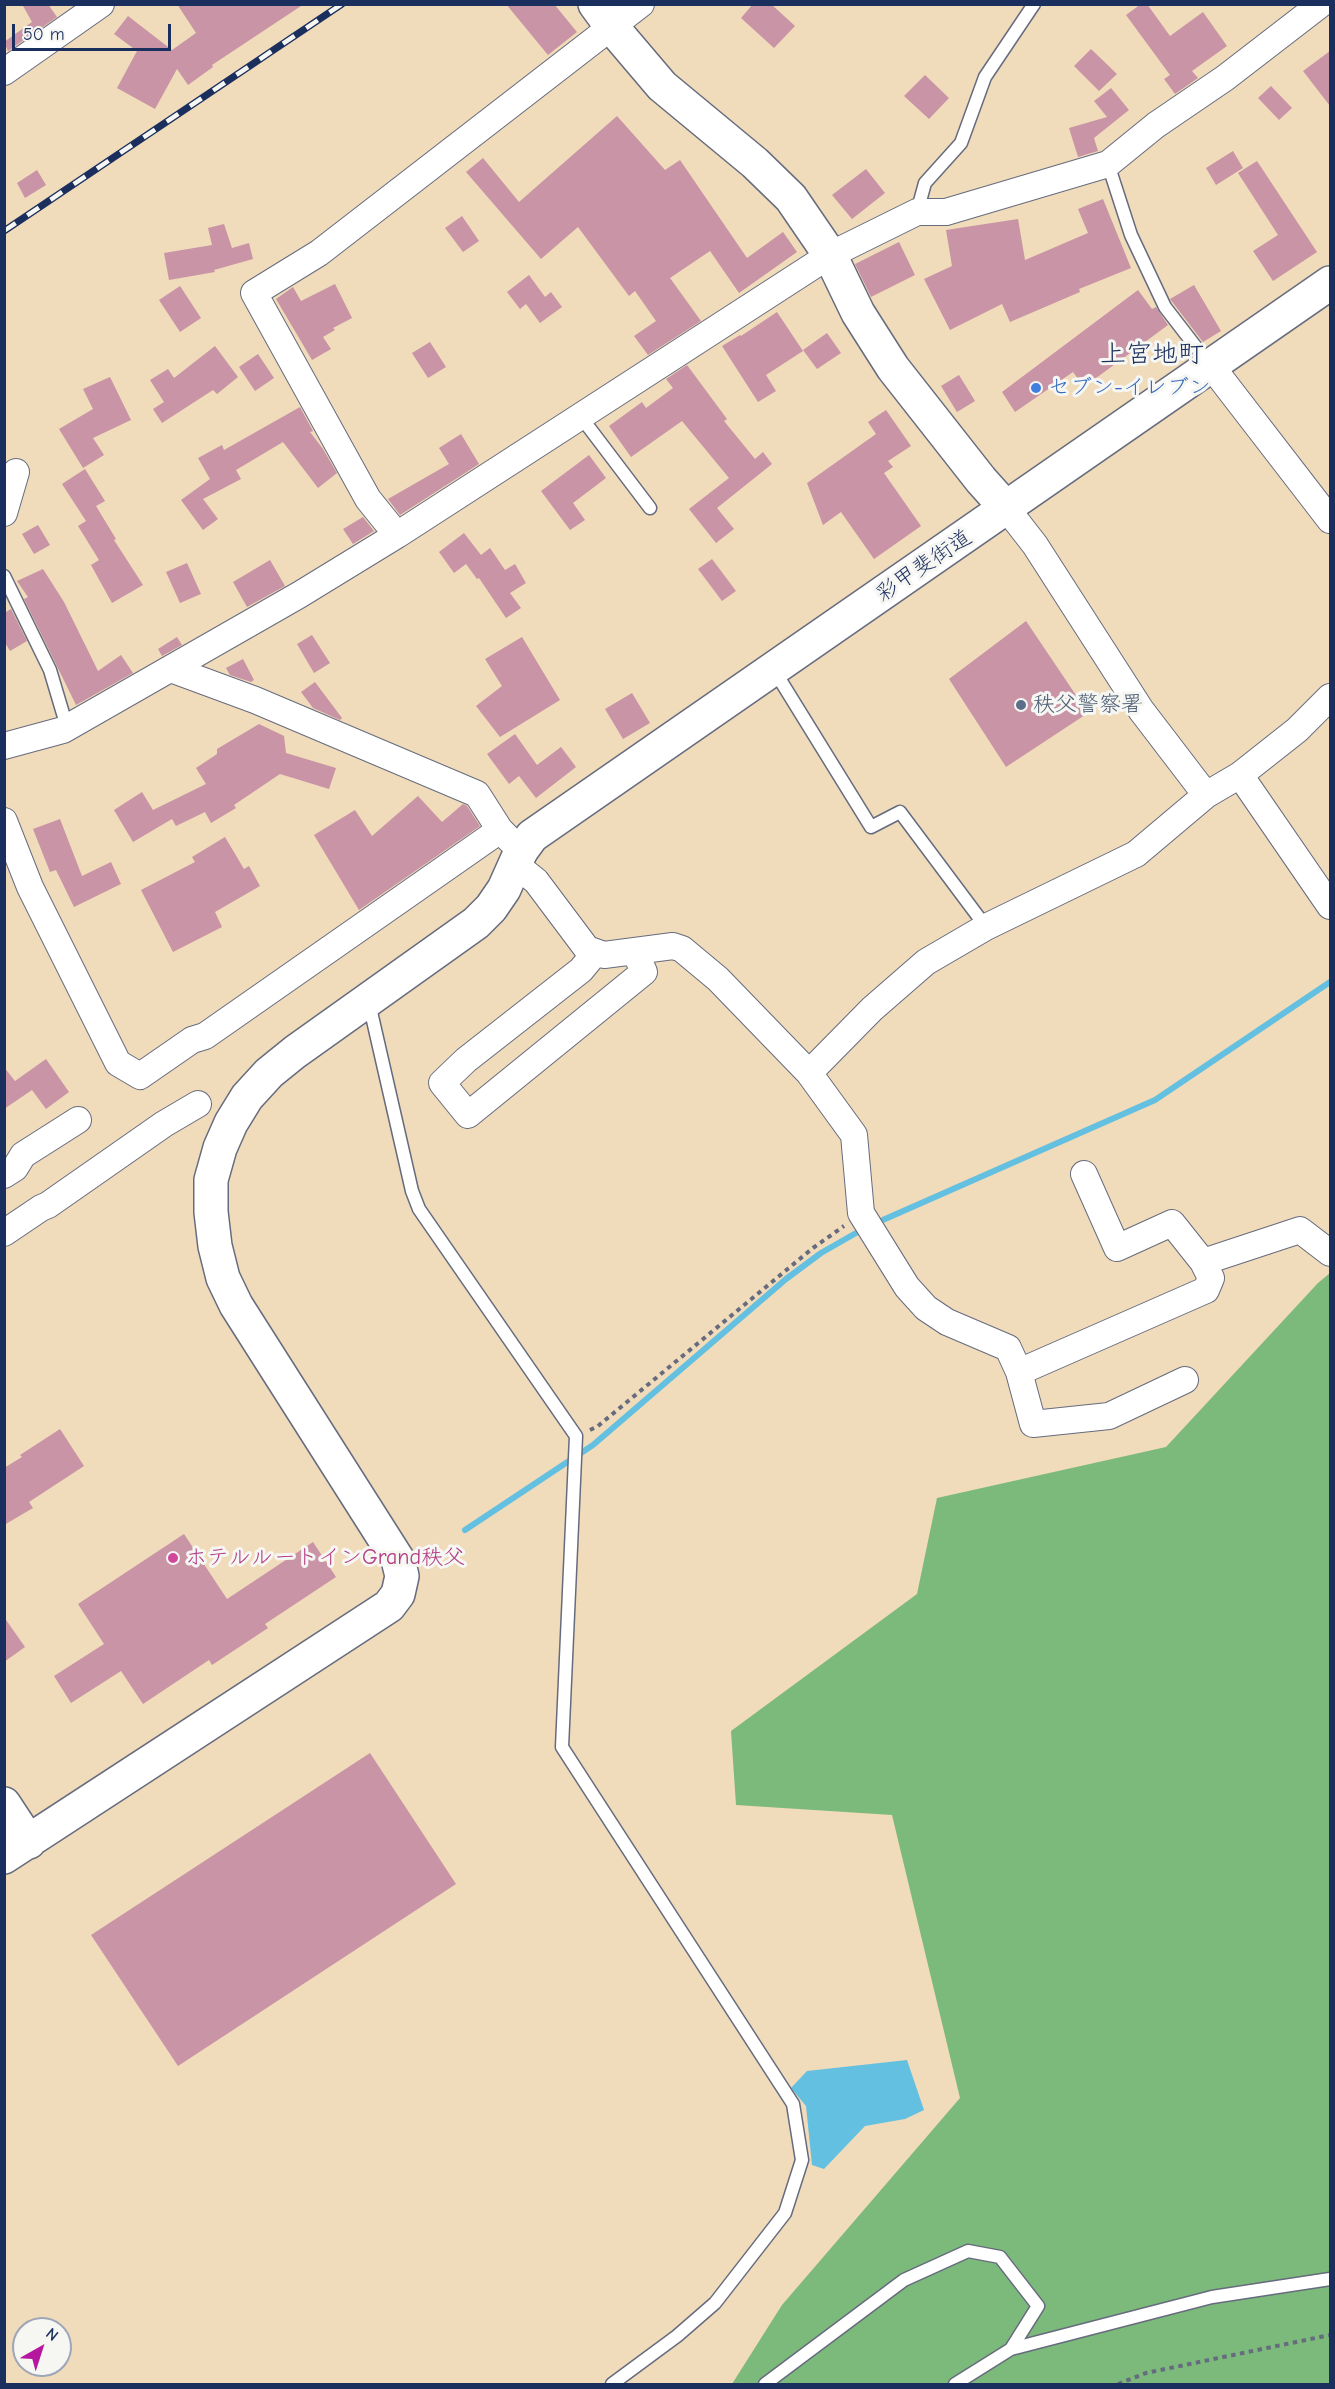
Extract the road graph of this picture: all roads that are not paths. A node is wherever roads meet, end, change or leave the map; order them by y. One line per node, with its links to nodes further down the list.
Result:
1 (100, 4): 6 (street)
2 (641, 4): 5 (street)
3 (1034, 4): 8 (lane)
4 (1321, 4): 7 (street)
5 (603, 15): 9 (main road); 18 (street)
6 (4, 72)
7 (1108, 164): 8 (street); 11 (lane)
8 (917, 212): 9 (street)
9 (830, 255): 12 (street); 15 (main road)
10 (1330, 283): 11 (main road, 彩甲斐街道)
11 (1212, 367): 15 (main road, 彩甲斐街道); 17 (street)
12 (581, 417): 14 (lane); 18 (street)
13 (16, 472): 16 (street)
14 (650, 508)
15 (1007, 509): 21 (main road, 彩甲斐街道); 26 (street)
16 (4, 513)
17 (1330, 520)
18 (397, 535): 20 (street)
19 (4, 576): 23 (lane)
20 (171, 669): 23 (street); 28 (street)
21 (774, 669): 28 (main road, 彩甲斐街道); 30 (lane)
22 (1330, 697): 25 (street)
23 (67, 727): 24 (street)
24 (4, 746)
25 (1240, 775): 26 (street); 29 (street)
26 (1206, 795): 30 (street)
27 (4, 821): 28 (street)
28 (512, 849): 32 (street); 33 (main road, 彩甲斐街道)
29 (1330, 906)
30 (986, 927): 34 (street)
31 (635, 952): 32 (street); 32 (street); 34 (street)
32 (595, 953)
33 (368, 1000): 45 (main road, 彩甲斐街道); 48 (lane)
34 (809, 1073): 42 (street)
35 (198, 1104): 39 (street)
36 (78, 1120): 38 (street)
37 (1084, 1174): 41 (street)
38 (4, 1175)
39 (4, 1233)
40 (1330, 1253): 41 (street)
41 (1203, 1262): 42 (street)
42 (1019, 1372): 43 (street)
43 (1185, 1380)
44 (4, 1804): 45 (main road)
45 (17, 1849)
46 (1330, 2279): 47 (lane)
47 (1011, 2349): 49 (lane); 50 (lane)
48 (612, 2385)
49 (765, 2385)
50 (955, 2385)

